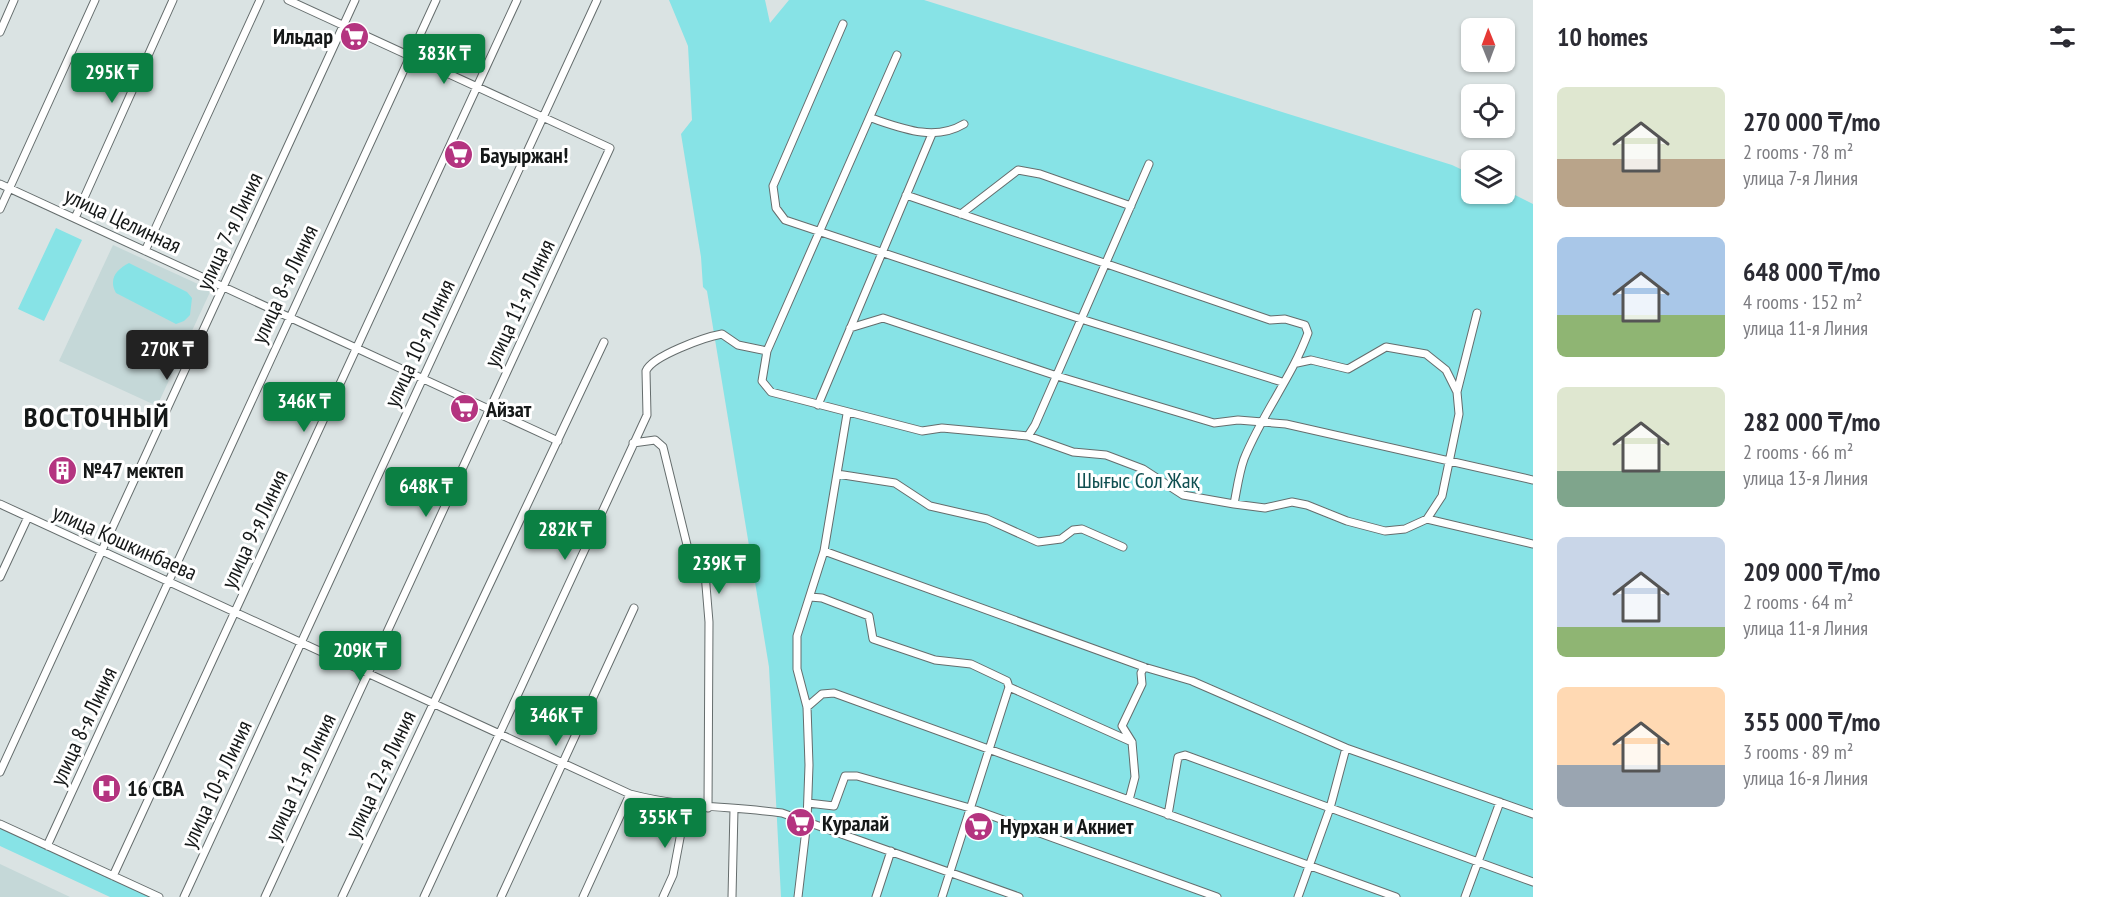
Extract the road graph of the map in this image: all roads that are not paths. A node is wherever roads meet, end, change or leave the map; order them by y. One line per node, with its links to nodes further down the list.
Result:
1 (14, 0): 12 (street)
2 (95, 0): 22 (street)
3 (173, 0): 27 (street)
4 (260, 0): 29 (street)
5 (288, 0): 11 (street)
6 (355, 0): 11 (street, улица 7-я Линия)
7 (435, 0): 14 (street, улица 8-я Линия)
8 (517, 0): 15 (street, улица 9-я Линия)
9 (597, 0): 16 (street, улица 10-я Линия)
10 (843, 24): 28 (street)
11 (344, 26): 14 (street); 32 (street, улица 7-я Линия)
12 (0, 32)
13 (897, 55): 17 (street)
14 (409, 56): 15 (street); 34 (street, улица 8-я Линия)
15 (477, 87): 16 (street); 38 (street, улица 9-я Линия)
16 (543, 117): 42 (street, улица 10-я Линия); 46 (street, улица 11-я Линия)
17 (871, 118): 19 (street); 28 (street)
18 (964, 124): 19 (street)
19 (932, 134): 23 (street)
20 (1149, 164): 24 (street)
21 (0, 184): 22 (street, улица Целинная)
22 (9, 189): 25 (street); 27 (street, улица Целинная)
23 (906, 195): 26 (street); 30 (street)
24 (1131, 206): 26 (street); 31 (street)
25 (0, 209)
26 (961, 214): 31 (street)
27 (75, 218): 29 (street, улица Целинная)
28 (821, 232): 30 (street); 39 (street)
29 (146, 251): 32 (street, улица Целинная)
30 (882, 253): 35 (street); 36 (street)
31 (1106, 262): 35 (street); 40 (street)
32 (224, 285): 34 (street, улица Целинная); 61 (street, улица 7-я Линия)
33 (1477, 312): 44 (street)
34 (288, 317): 38 (street, улица Целинная); 64 (street, улица 8-я Линия)
35 (1081, 319): 41 (street); 43 (street)
36 (850, 328): 41 (street); 45 (street)
37 (604, 342): 50 (street, улица 12-я Линия)
38 (356, 349): 42 (street, улица Целинная); 67 (street, улица 9-я Линия)
39 (767, 351): 45 (street); 51 (street)
40 (1297, 363): 43 (street); 44 (street)
41 (1056, 376): 48 (street); 49 (street)
42 (423, 379): 46 (street, улица Целинная); 68 (street, улица 10-я Линия)
43 (1282, 382): 48 (street)
44 (1457, 392): 52 (street)
45 (818, 405): 47 (street)
46 (490, 409): 50 (street, улица Целинная); 70 (street, улица 11-я Линия)
47 (847, 414): 49 (street); 53 (street)
48 (1262, 422): 52 (street); 56 (street)
49 (1028, 436): 56 (street)
50 (558, 441): 72 (street, улица 12-я Линия)
51 (633, 443): 74 (street); 85 (street)
52 (1449, 460): 54 (street); 58 (street)
53 (837, 474): 60 (street); 62 (street)
54 (1533, 480)
55 (0, 504): 57 (street, улица Кошкинбаева)
56 (1234, 504): 58 (street)
57 (28, 518): 61 (street, улица Кошкинбаева); 63 (street)
58 (1427, 519): 59 (street)
59 (1533, 544)
60 (1123, 547)
61 (102, 551): 64 (street, улица Кошкинбаева); 79 (street, улица 7-я Линия)
62 (824, 551): 65 (street); 69 (street)
63 (0, 578)
64 (170, 582): 67 (street, улица Кошкинбаева); 93 (street, улица 8-я Линия)
65 (810, 597): 71 (street); 73 (street)
66 (634, 608): 78 (street)
67 (235, 612): 68 (street, улица Кошкинбаева); 98 (street, улица 9-я Линия)
68 (301, 642): 70 (street, улица Кошкинбаева); 101 (street, улица 10-я Линия)
69 (1144, 668): 75 (street); 76 (street)
70 (368, 672): 72 (street, улица Кошкинбаева); 102 (street, улица 11-я Линия)
71 (1009, 687): 75 (street); 77 (street)
72 (433, 702): 74 (street, улица Кошкинбаева); 103 (street, улица 12-я Линия)
73 (807, 707): 77 (street); 83 (street)
74 (499, 734): 78 (street, улица Кошкинбаева); 104 (street)
75 (1132, 742): 81 (street)
76 (1346, 747): 82 (street); 87 (street)
77 (989, 750): 81 (street); 86 (street)
78 (562, 763): 80 (street, улица Кошкинбаева); 105 (street)
79 (0, 772)
80 (630, 794): 84 (street, улица Кошкинбаева); 106 (street)
81 (1129, 800): 90 (street)
82 (1500, 802): 89 (street); 95 (street)
83 (808, 803): 86 (street); 91 (street)
84 (686, 806): 85 (street, улица Кошкинбаева); 107 (street)
85 (708, 808): 88 (street, улица Кошкинбаева)
86 (970, 808): 97 (street); 113 (street)
87 (1330, 808): 90 (street); 95 (street); 96 (street)
88 (734, 809): 91 (street, улица Кошкинбаева); 108 (street)
89 (1533, 814)
90 (1168, 815): 96 (street)
91 (807, 821): 94 (street, улица Кошкинбаева); 109 (street)
92 (0, 824): 93 (street)
93 (47, 846): 98 (street)
94 (891, 851): 97 (street, улица Кошкинбаева); 110 (street)
95 (1478, 862): 99 (street); 116 (street)
96 (1311, 865): 114 (street); 115 (street)
97 (950, 872): 111 (street); 112 (street, улица Кошкинбаева)
98 (113, 876): 100 (street)
99 (1533, 882)
100 (159, 897)
101 (184, 897)
102 (265, 897)
103 (342, 897)
104 (424, 897)
105 (501, 897)
106 (583, 897)
107 (663, 897)
108 (732, 897)
109 (798, 897)
110 (876, 897)
111 (942, 897)
112 (1019, 897)
113 (1217, 897)
114 (1298, 897)
115 (1396, 897)
116 (1465, 897)

